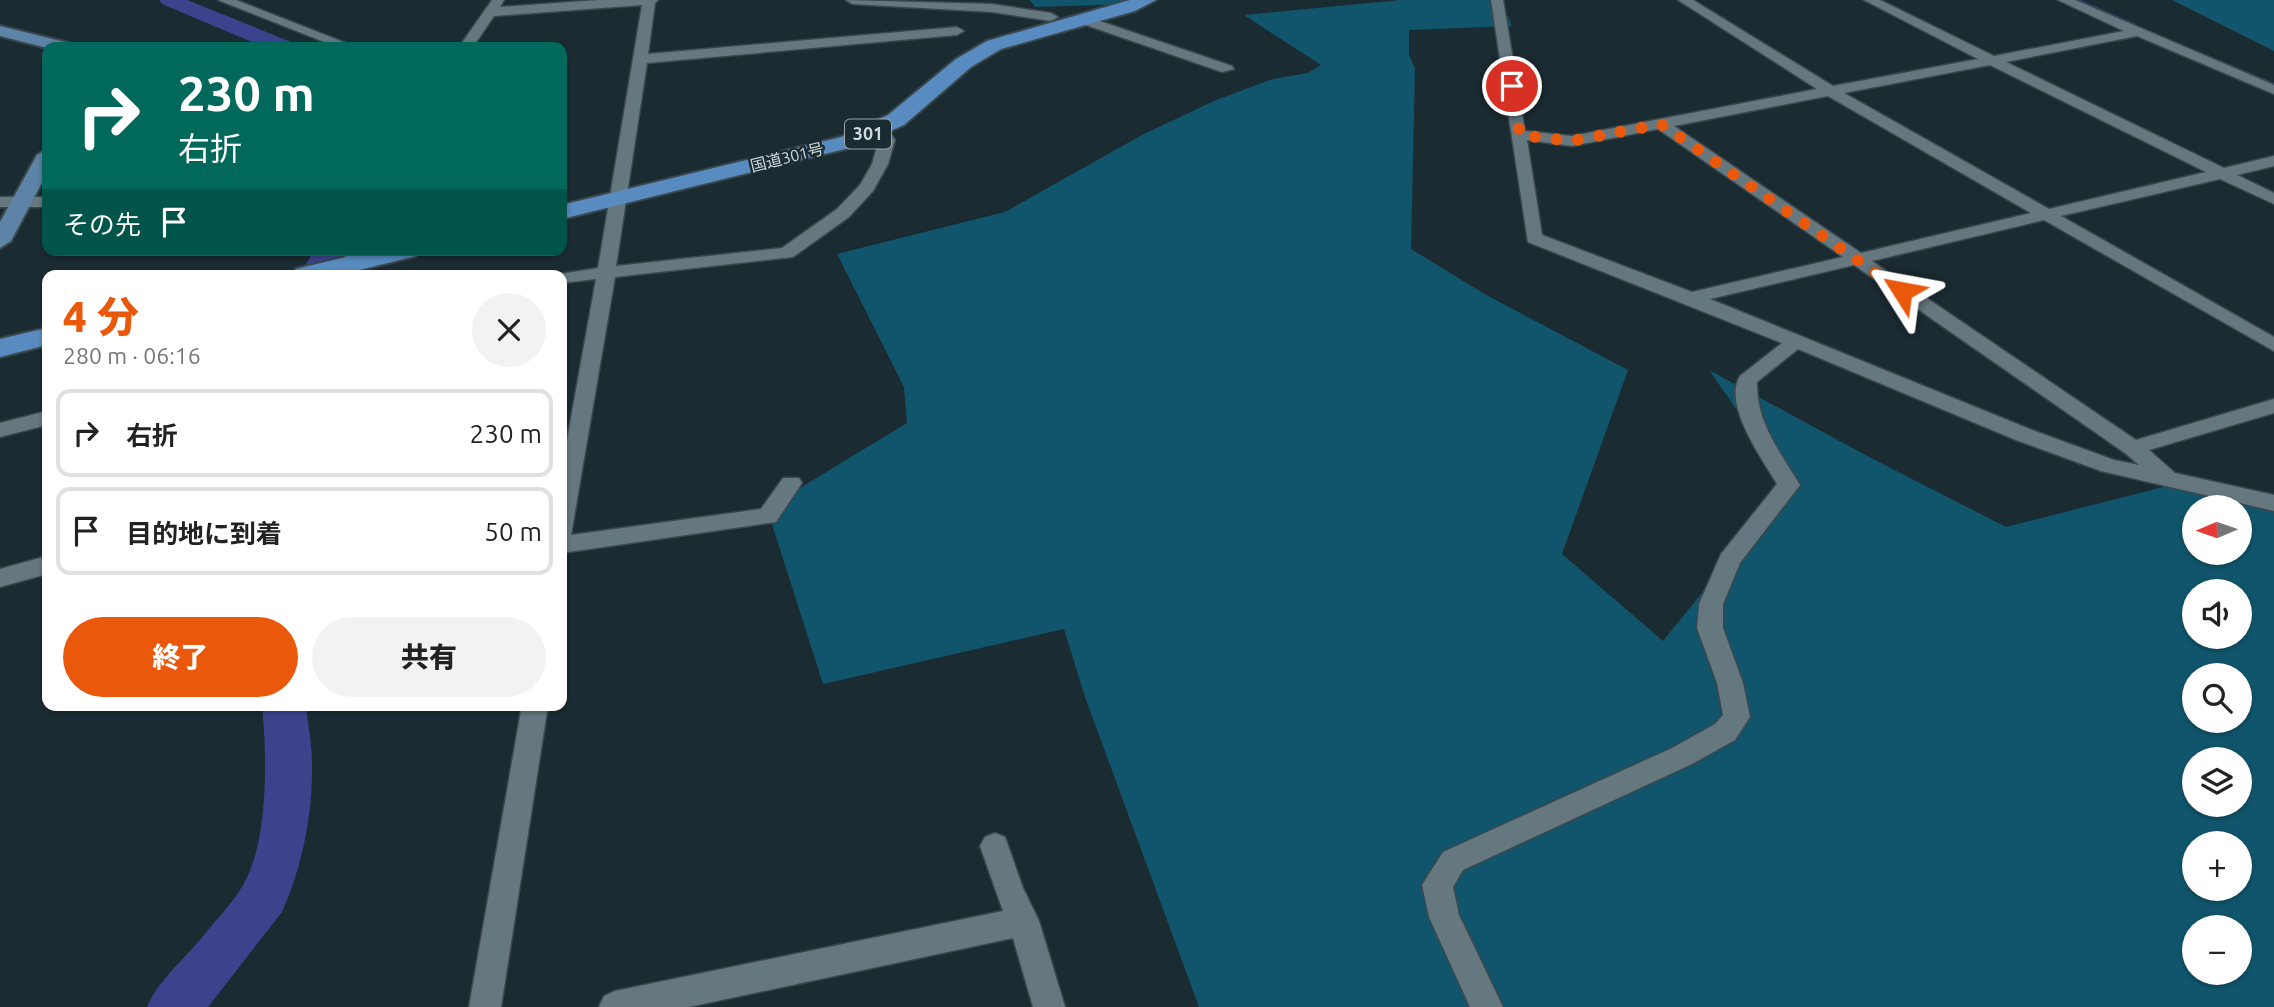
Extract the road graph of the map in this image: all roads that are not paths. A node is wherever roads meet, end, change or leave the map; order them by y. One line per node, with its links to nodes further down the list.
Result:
1 (224, 0): 17 (street)
2 (650, 0): 10 (street); 19 (street)
3 (852, 0): 11 (street)
4 (1147, 0): 12 (highway, 国道301号 / 301)
5 (1497, 0): 26 (street)
6 (1685, 0): 7 (street); 23 (street)
7 (1692, 0)
8 (1870, 0): 20 (street)
9 (2064, 0): 15 (street)
10 (495, 6): 18 (street)
11 (1051, 17)
12 (1085, 20): 21 (street); 25 (highway, 国道301号 / 301)
13 (0, 31): 16 (main road)
14 (957, 31): 19 (street)
15 (2138, 32): 20 (street); 22 (street)
16 (43, 42)
17 (336, 42)
18 (470, 42)
19 (642, 59): 30 (street)
20 (1993, 61): 23 (street); 29 (street)
21 (1227, 69)
22 (2274, 90)
23 (1832, 92): 24 (street); 35 (street)
24 (1661, 124): 26 (street); 38 (street)
25 (880, 129): 30 (highway, 国道301号 / 301); 40 (street)
26 (1520, 135): 42 (street)
27 (42, 161): 32 (main road)
28 (2274, 161): 29 (street)
29 (2223, 173): 31 (street); 35 (street)
30 (616, 199): 34 (highway, 国道301号 / 301); 40 (street)
31 (2274, 199)
32 (9, 202): 33 (street); 36 (main road)
33 (42, 202)
34 (567, 211)
35 (2047, 215): 38 (street); 45 (street)
36 (0, 241)
37 (353, 258): 39 (highway)
38 (1856, 260): 42 (street); 50 (street)
39 (318, 270)
40 (605, 274): 41 (street); 53 (street)
41 (567, 277)
42 (1690, 298): 44 (street)
43 (42, 338): 46 (highway)
44 (1795, 342): 51 (street); 64 (street)
45 (2274, 345)
46 (0, 348)
47 (2274, 406): 50 (street)
48 (42, 419): 49 (street)
49 (0, 429)
50 (2133, 448): 51 (street)
51 (2171, 481): 54 (street)
52 (791, 482): 55 (street)
53 (567, 501)
54 (2274, 503)
55 (567, 544)
56 (42, 566): 57 (street)
57 (0, 578)
58 (534, 711): 61 (street)
59 (995, 846): 60 (street)
60 (1024, 921): 62 (street); 63 (street)
61 (485, 1007)
62 (615, 1007)
63 (1049, 1007)
64 (1487, 1007)

